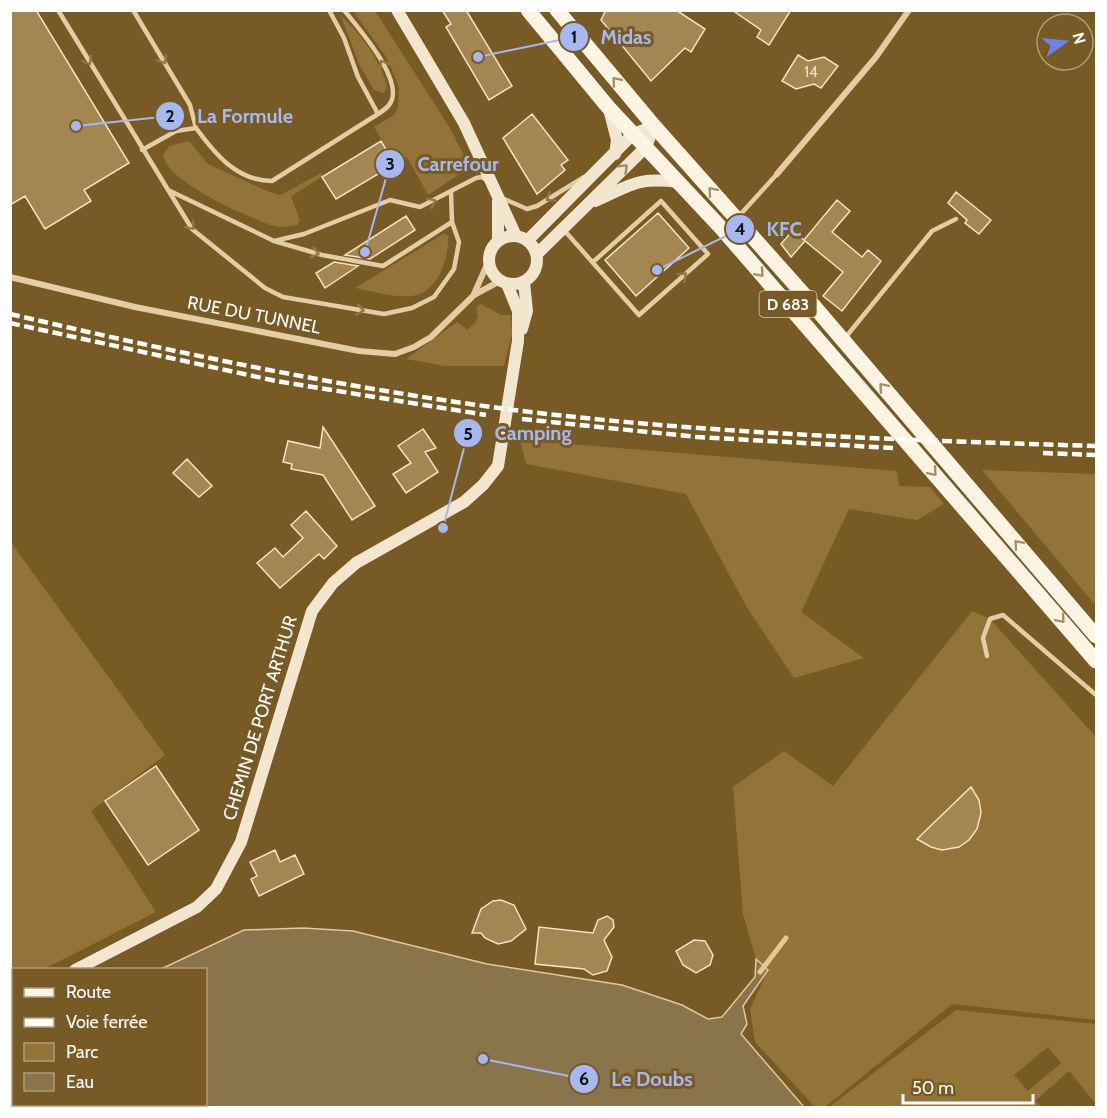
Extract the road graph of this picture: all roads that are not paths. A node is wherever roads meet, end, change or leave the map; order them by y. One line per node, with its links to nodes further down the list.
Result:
1 (58, 10): 15 (lane, one-way to 15)
2 (133, 10): 12 (lane, one-way to 12)
3 (329, 10): 10 (lane)
4 (397, 10): 22 (street)
5 (528, 10): 9 (main road, D 683)
6 (557, 10): 11 (main road, D 683, one-way to 6)
7 (909, 10): 18 (street)
8 (345, 11): 10 (lane, one-way to 8)
9 (608, 107): 13 (main road, D 683); 16 (street)
10 (378, 114): 12 (lane)
11 (654, 126): 13 (street); 14 (street); 24 (main road, D 683, one-way to 11)
12 (196, 129): 15 (lane)
13 (633, 134): 14 (main road, D 683); 16 (street)
14 (646, 147): 19 (main road, D 683); 23 (street, one-way to 14)
15 (142, 150): 20 (lane)
16 (615, 154): 17 (street)
17 (600, 170): 22 (lane, one-way to 22); 28 (street)
18 (777, 174): 24 (lane)
19 (679, 182): 23 (street); 42 (main road, D 683, one-way to 42)
20 (165, 189): 26 (lane, one-way to 26); 29 (lane)
21 (451, 192): 22 (lane); 26 (lane); 29 (lane, one-way to 21)
22 (498, 196): 28 (street); 30 (street)
23 (586, 205): 27 (street)
24 (736, 219): 38 (main road, D 683)
25 (956, 219): 38 (lane)
26 (452, 222): 29 (lane, one-way to 26)
27 (562, 228): 31 (street); 33 (lane)
28 (522, 238): 30 (street); 31 (street)
29 (274, 241)
30 (498, 241): 32 (street)
31 (537, 254): 36 (street)
32 (489, 260): 35 (street); 37 (street, RUE DU TUNNEL)
33 (592, 262): 33 (lane, one-way to 33)
34 (10, 277): 37 (street, RUE DU TUNNEL)
35 (504, 282): 36 (street); 37 (street, RUE DU TUNNEL); 39 (street, CHEMIN DE PORT ARTHUR)
36 (524, 282): 39 (street, CHEMIN DE PORT ARTHUR)
37 (474, 295)
38 (843, 339): 40 (main road, D 683, one-way to 38)
39 (518, 341): 44 (street, CHEMIN DE PORT ARTHUR)
40 (1096, 636)
41 (987, 656): 43 (lane)
42 (1096, 661)
43 (1096, 695)
44 (77, 968)

